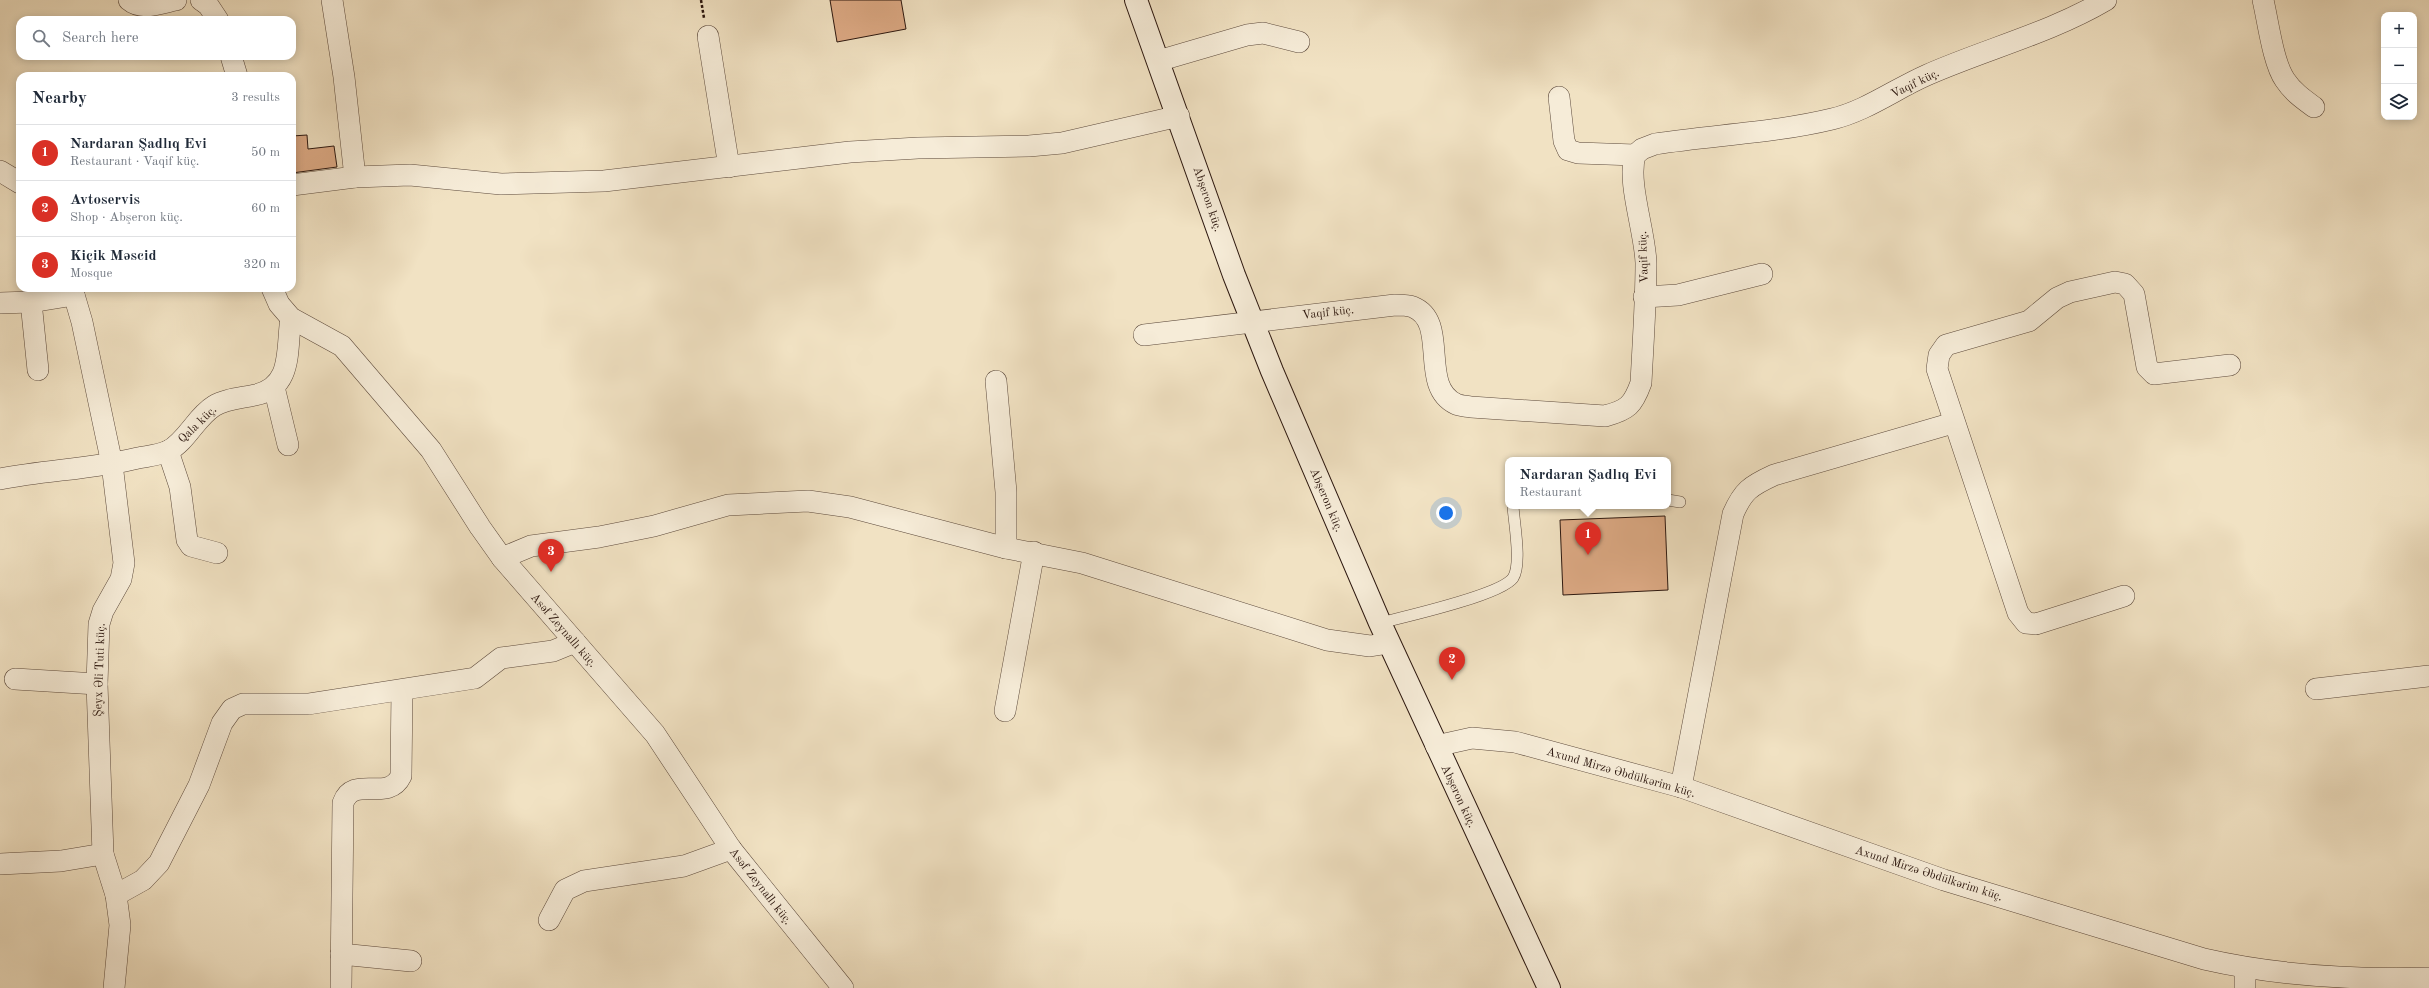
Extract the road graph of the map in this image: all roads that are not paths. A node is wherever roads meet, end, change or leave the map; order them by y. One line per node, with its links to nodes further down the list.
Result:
1 (129, 0): 2 (street)
2 (176, 0)
3 (201, 0): 8 (street)
4 (332, 0): 20 (street)
5 (1136, 0): 12 (main road, Abşeron küç.)
6 (2106, 0): 17 (street, Vaqif küç.)
7 (2262, 0): 15 (street)
8 (215, 16)
9 (708, 36): 18 (street)
10 (1299, 42): 12 (street)
11 (232, 60): 13 (street)
12 (1158, 61): 16 (main road, Abşeron küç.)
13 (236, 72)
14 (1559, 97): 17 (street)
15 (2314, 107)
16 (1179, 116): 18 (street); 31 (main road, Abşeron küç.)
17 (1634, 155): 27 (street, Vaqif küç.)
18 (729, 167): 20 (street)
19 (0, 171): 21 (street)
20 (356, 178): 22 (street)
21 (16, 181)
22 (296, 185)
23 (1762, 274): 27 (street)
24 (69, 292): 28 (street)
25 (73, 292): 40 (street, Şeyx Əli Tuti küç.)
26 (274, 292): 30 (street, Asəf Zeynallı küç.)
27 (1644, 297): 31 (street, Vaqif küç.)
28 (32, 302): 29 (street); 34 (street)
29 (0, 303)
30 (291, 318): 36 (street); 48 (street, Asəf Zeynallı küç.)
31 (1252, 321): 32 (street, Vaqif küç.); 50 (main road, Abşeron küç.)
32 (1144, 335)
33 (2230, 365): 37 (street)
34 (38, 370)
35 (996, 381): 45 (street)
36 (274, 387): 38 (street); 39 (street, Qala küç.)
37 (1953, 423): 49 (street); 60 (street)
38 (288, 445)
39 (168, 451): 40 (street, Qala küç.); 47 (street)
40 (112, 464): 41 (street, Qala küç.); 55 (street, Şeyx Əli Tuti küç.)
41 (0, 479)
42 (1671, 500): 43 (lane)
43 (1680, 502)
44 (1513, 509): 50 (lane)
45 (1006, 548): 46 (street); 48 (street)
46 (1034, 552): 52 (street); 58 (street)
47 (217, 553)
48 (502, 558): 51 (street, Asəf Zeynallı küç.)
49 (2124, 596)
50 (1380, 623): 52 (main road, Abşeron küç.)
51 (575, 642): 57 (street); 61 (street, Asəf Zeynallı küç.)
52 (1389, 643): 59 (main road, Abşeron küç.)
53 (2429, 676): 56 (street)
54 (15, 679): 55 (street)
55 (97, 684): 62 (street, Şeyx Əli Tuti küç.)
56 (2316, 689)
57 (402, 690): 64 (street); 66 (street)
58 (1005, 711)
59 (1436, 746): 60 (street, Axund Mirzə Əbdülkərim küç.); 73 (main road, Abşeron küç.)
60 (1681, 787): 68 (street, Axund Mirzə Əbdülkərim küç.)
61 (731, 850): 65 (street); 72 (street, Asəf Zeynallı küç.)
62 (103, 854): 63 (street); 64 (street, Şeyx Əli Tuti küç.)
63 (0, 864)
64 (116, 895): 70 (street, Şeyx Əli Tuti küç.)
65 (549, 920)
66 (341, 954): 67 (street); 71 (street)
67 (411, 961)
68 (2245, 978): 69 (street, Axund Mirzə Əbdülkərim küç.)
69 (2429, 978)
70 (114, 988)
71 (341, 988)
72 (843, 988)
73 (1549, 988)

